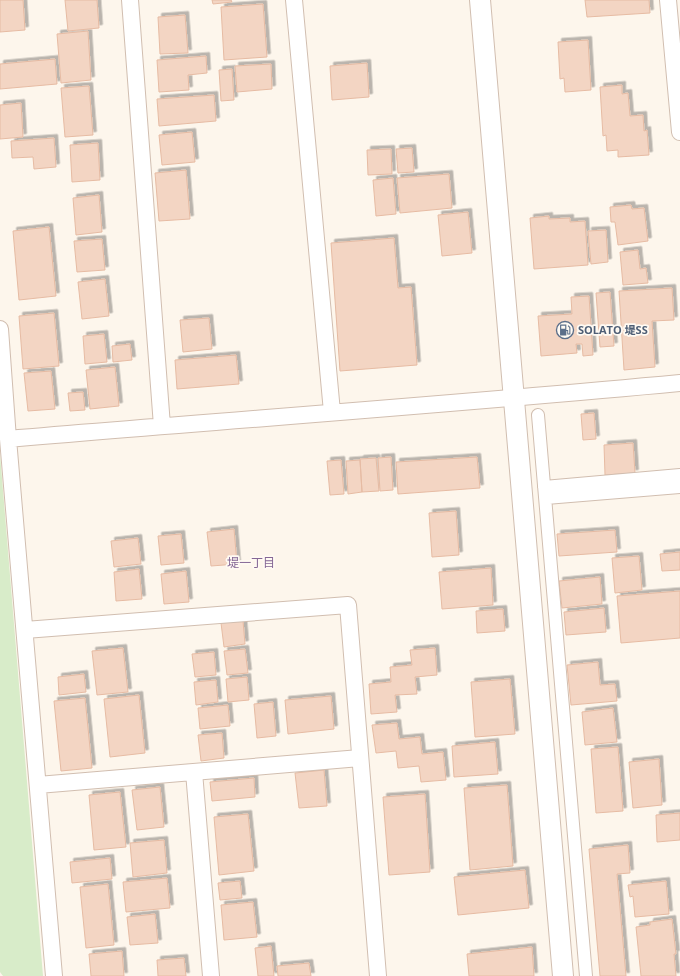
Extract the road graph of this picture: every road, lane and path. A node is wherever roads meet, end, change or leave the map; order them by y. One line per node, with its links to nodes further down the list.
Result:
1 (130, 0): 11 (street)
2 (294, 0): 9 (street)
3 (480, 0): 8 (street)
4 (672, 3): 5 (street)
5 (680, 132)
6 (0, 329): 12 (street)
7 (680, 383): 8 (street)
8 (513, 398): 9 (street); 23 (street)
9 (332, 412): 11 (street)
10 (538, 415): 15 (street)
11 (162, 426): 12 (street)
12 (8, 439): 16 (street)
13 (680, 475): 15 (street)
14 (680, 487): 15 (street)
15 (545, 493): 24 (street)
16 (25, 630): 17 (street); 19 (street)
17 (360, 758): 18 (street); 22 (street)
18 (194, 772): 19 (street); 21 (street)
19 (38, 786): 20 (street)
20 (54, 976)
21 (211, 976)
22 (378, 976)
23 (563, 976)
24 (586, 976)

